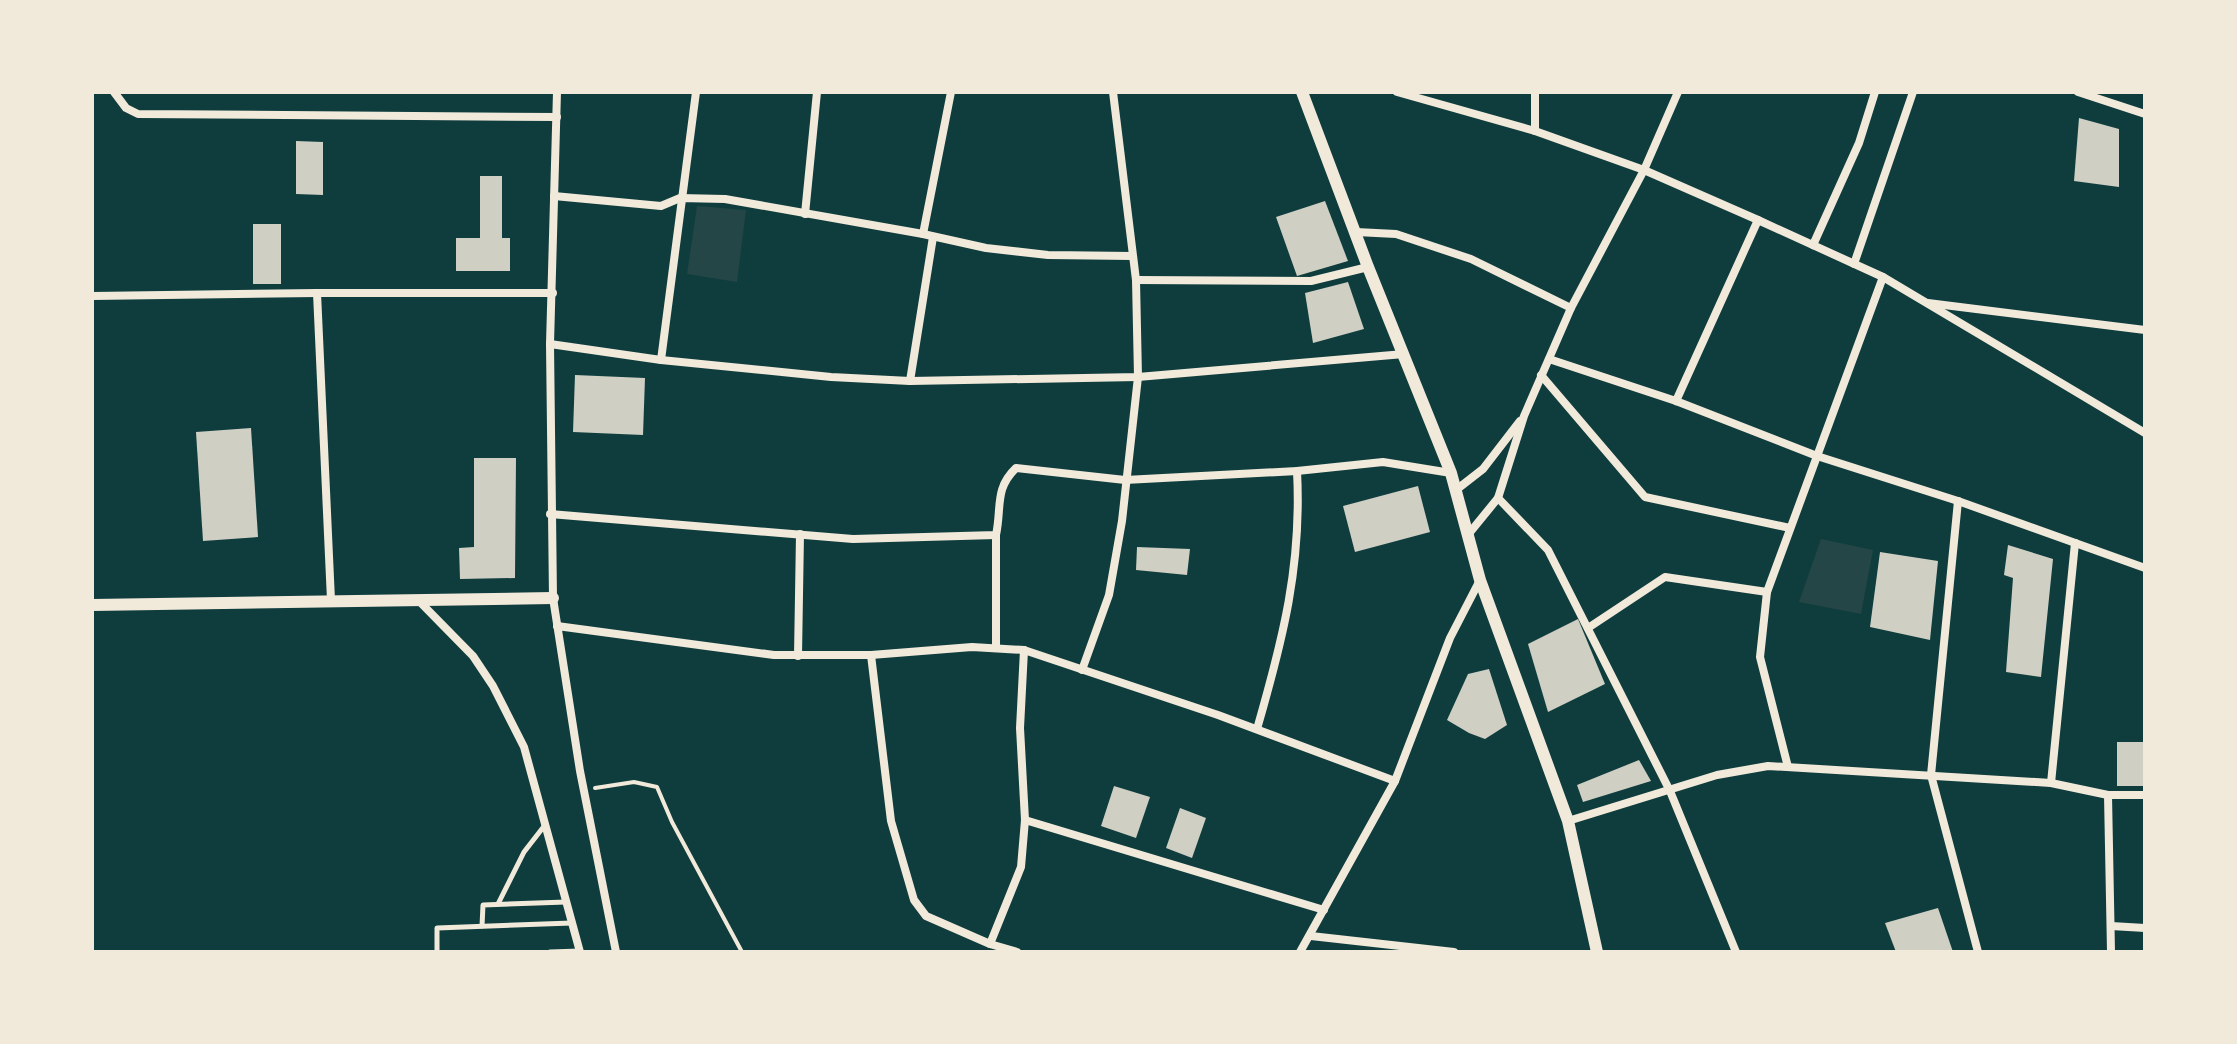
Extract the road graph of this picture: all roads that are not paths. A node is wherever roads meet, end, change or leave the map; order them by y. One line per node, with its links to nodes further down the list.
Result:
1 (114, 92): 15 (street)
2 (557, 92): 15 (street)
3 (696, 92): 19 (street)
4 (817, 92): 20 (street)
5 (951, 92): 23 (street)
6 (1113, 92): 26 (street)
7 (1302, 92): 22 (street)
8 (1397, 92): 16 (street)
9 (1535, 92): 16 (street)
10 (1678, 92): 17 (street)
11 (1875, 92): 25 (street)
12 (1913, 92): 27 (street)
13 (2078, 92): 14 (street)
14 (2145, 114)
15 (557, 117): 18 (street)
16 (1535, 131): 17 (street)
17 (1644, 170): 21 (street); 35 (street)
18 (554, 196): 19 (street); 32 (street)
19 (680, 198): 20 (street); 40 (street)
20 (805, 214): 23 (street)
21 (1758, 220): 25 (street); 44 (street)
22 (1356, 232): 28 (street); 35 (street)
23 (923, 234): 24 (street)
24 (933, 237): 26 (street); 43 (street)
25 (1813, 245): 27 (street)
26 (1132, 256): 30 (street)
27 (1854, 264): 29 (street)
28 (1368, 267): 30 (street); 38 (street)
29 (1883, 277): 34 (street); 47 (street)
30 (1136, 280): 42 (street)
31 (317, 293): 32 (street); 33 (street); 65 (street)
32 (553, 293): 37 (street)
33 (92, 296)
34 (1924, 302): 36 (street); 46 (street)
35 (1571, 308): 39 (street)
36 (2145, 330)
37 (550, 344): 40 (street); 54 (street)
38 (1404, 354): 42 (street); 49 (street)
39 (1549, 359): 41 (street); 44 (street)
40 (661, 360): 43 (street)
41 (1541, 375): 45 (street); 55 (street)
42 (1138, 377): 43 (street); 50 (street)
43 (910, 381)
44 (1676, 401): 47 (street)
45 (1524, 416): 51 (street); 52 (street)
46 (2145, 433)
47 (1817, 456): 53 (street); 55 (street)
48 (1297, 471): 49 (street); 50 (street); 74 (street)
49 (1451, 473): 51 (street)
50 (1125, 480): 57 (street); 73 (street)
51 (1456, 490): 58 (street)
52 (1498, 498): 58 (street); 68 (street)
53 (1958, 501): 59 (street); 76 (street)
54 (550, 514): 56 (street); 63 (street)
55 (1790, 528): 62 (street)
56 (800, 534): 57 (street); 72 (street)
57 (996, 535): 69 (street)
58 (1467, 536): 61 (street)
59 (2075, 543): 60 (street); 78 (street)
60 (2145, 568)
61 (1480, 580): 77 (street); 83 (street)
62 (1767, 592): 68 (street); 75 (street)
63 (553, 598): 64 (street); 67 (street)
64 (417, 599): 65 (street); 84 (street)
65 (331, 600): 66 (street)
66 (92, 605)
67 (557, 626): 72 (street); 97 (street)
68 (1588, 628): 79 (street)
69 (996, 648): 70 (street); 71 (street)
70 (1024, 650): 73 (street); 82 (street)
71 (871, 655): 72 (street); 93 (street)
72 (798, 656)
73 (1082, 670): 74 (street)
74 (1257, 729): 77 (street)
75 (1788, 767): 76 (street); 79 (street)
76 (1931, 775): 78 (street); 103 (street)
77 (1395, 781): 87 (street)
78 (2051, 783): 80 (street)
79 (1670, 791): 83 (street); 102 (street)
80 (2108, 795): 81 (street); 90 (street)
81 (2145, 795)
82 (1025, 820): 87 (street); 93 (street)
83 (1568, 821): 101 (street)
84 (545, 825): 85 (street); 86 (lane)
85 (566, 902): 86 (lane); 88 (street)
86 (498, 904): 89 (lane)
87 (1324, 910): 92 (street)
88 (572, 923): 89 (lane); 96 (street)
89 (482, 926): 94 (lane)
90 (2111, 926): 91 (street); 104 (street)
91 (2145, 928)
92 (1311, 936): 99 (street); 100 (street)
93 (990, 944): 98 (street)
94 (437, 952)
95 (550, 952): 96 (lane)
96 (580, 952)
97 (616, 952)
98 (1017, 952)
99 (1300, 952)
100 (1454, 952)
101 (1597, 952)
102 (1736, 952)
103 (1978, 952)
104 (2111, 952)

